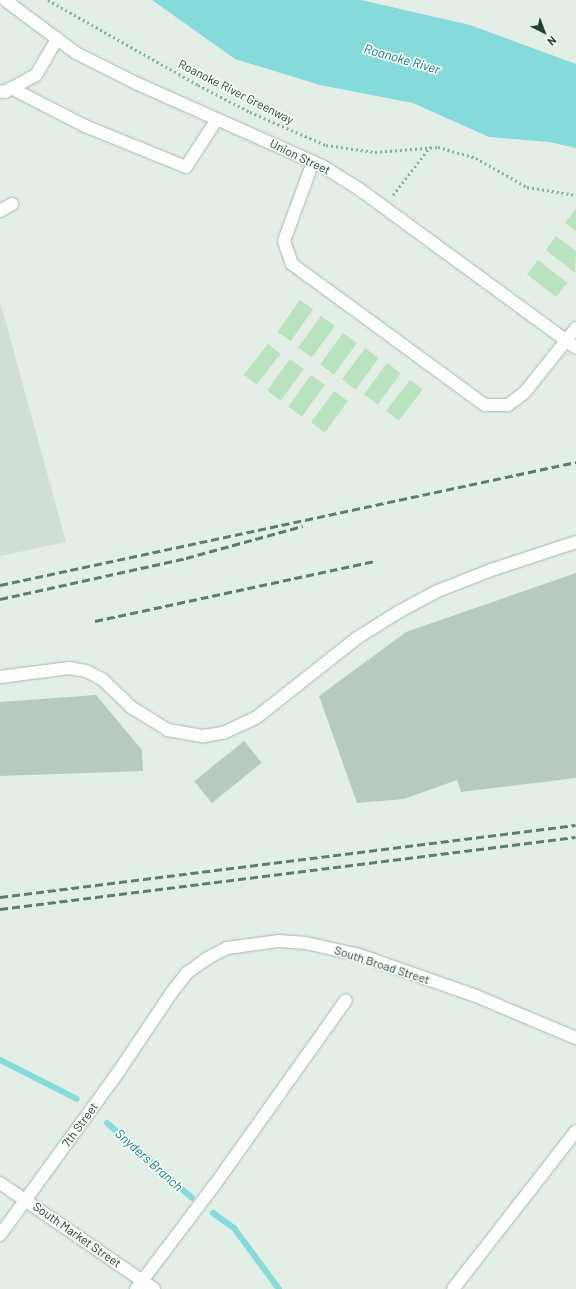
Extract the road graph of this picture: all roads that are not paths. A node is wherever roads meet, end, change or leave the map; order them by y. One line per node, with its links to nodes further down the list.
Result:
1 (5, 0): 2 (street, Union Street)
2 (57, 38): 3 (street); 4 (street, Union Street)
3 (6, 89): 4 (street)
4 (217, 119): 5 (street, Union Street)
5 (313, 162): 9 (street, Union Street); 9 (street)
6 (12, 204): 7 (street)
7 (0, 211)
8 (576, 328): 9 (street)
9 (566, 341): 10 (street, Union Street)
10 (576, 348)
11 (576, 542): 12 (street)
12 (0, 677)
13 (346, 1000): 20 (street)
14 (158, 1013): 15 (street, South Broad Street); 18 (street, 7th Street)
15 (576, 1038)
16 (576, 1131): 22 (street)
17 (0, 1183): 18 (street, South Market Street)
18 (26, 1199): 19 (street, 7th Street); 20 (street, South Market Street)
19 (0, 1235)
20 (139, 1285): 21 (street, South Market Street)
21 (154, 1289)
22 (453, 1289)

